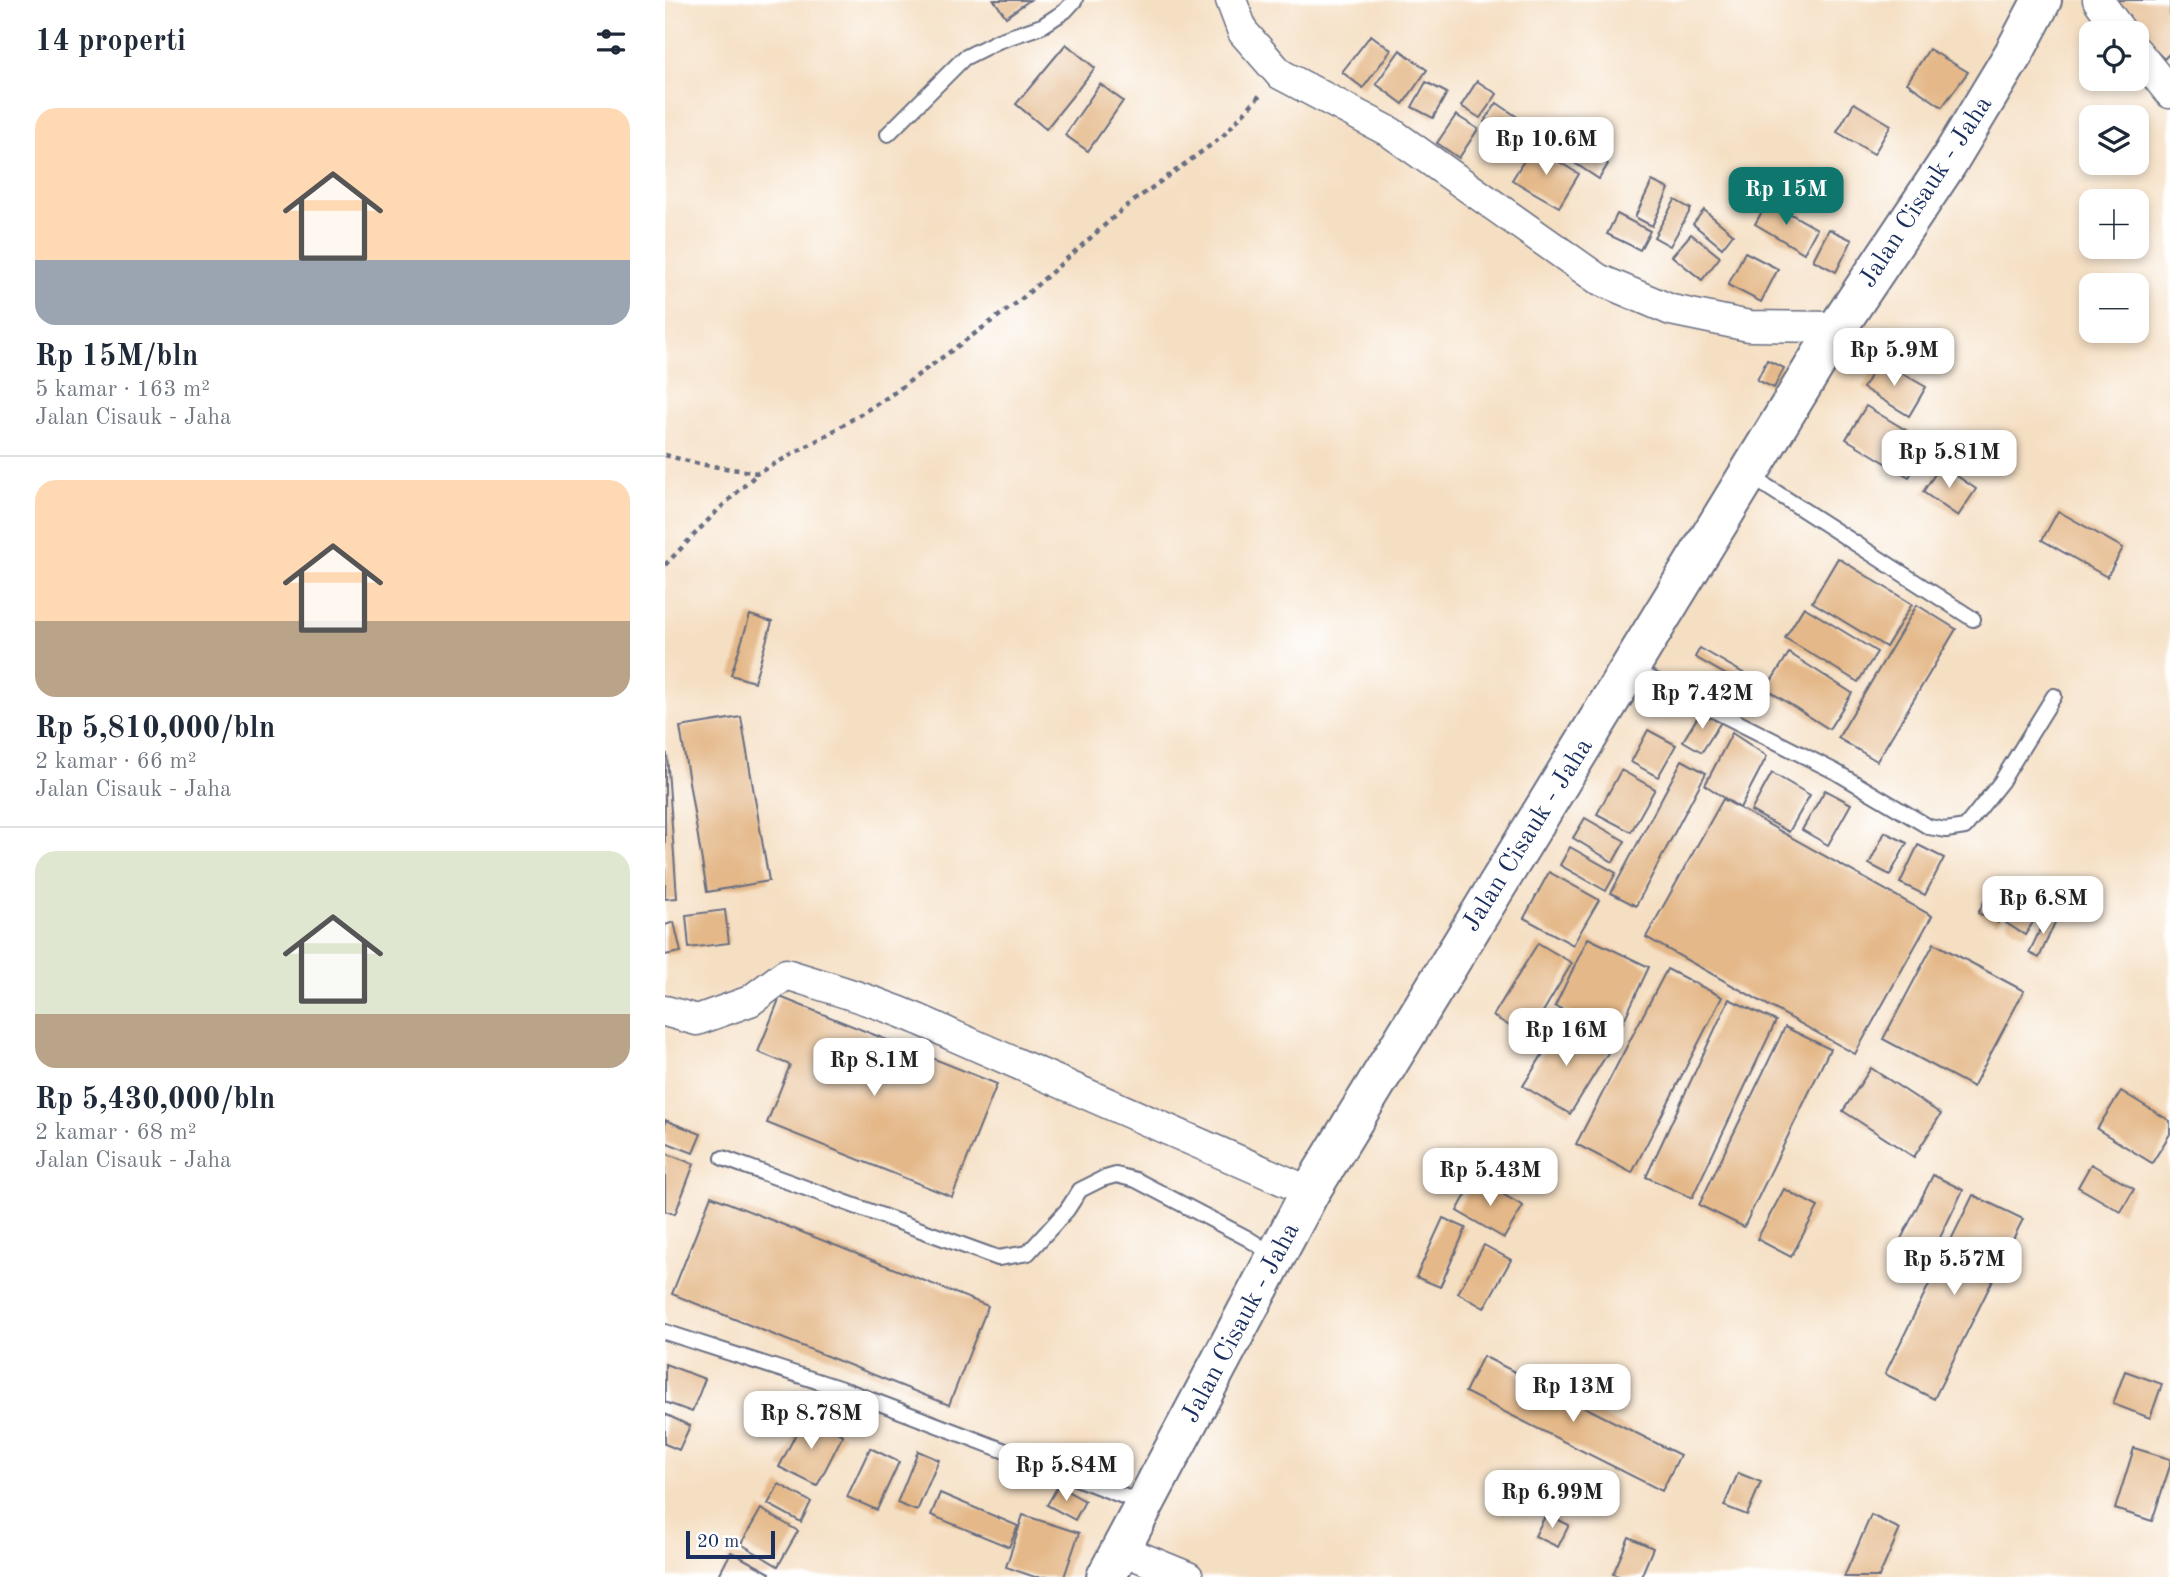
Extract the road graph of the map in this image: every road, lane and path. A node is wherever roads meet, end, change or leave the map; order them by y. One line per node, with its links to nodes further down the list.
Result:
1 (1075, 0): 9 (lane)
2 (1231, 0): 7 (street)
3 (2042, 0): 10 (main road, Jalan Cisauk - Jaha)
4 (2098, 0): 5 (street)
5 (2113, 21)
6 (2149, 67): 8 (street)
7 (1280, 74): 10 (street); 12 (path)
8 (2170, 93)
9 (888, 134)
10 (1838, 327): 13 (main road, Jalan Cisauk - Jaha)
11 (665, 455): 12 (path)
12 (758, 473): 14 (path)
13 (1748, 474): 15 (lane); 16 (main road, Jalan Cisauk - Jaha)
14 (665, 565)
15 (1973, 620)
16 (1631, 668): 17 (lane); 20 (main road, Jalan Cisauk - Jaha)
17 (2054, 696)
18 (665, 1011): 20 (street)
19 (723, 1158): 21 (lane)
20 (1310, 1192): 21 (main road, Jalan Cisauk - Jaha)
21 (1277, 1257): 23 (main road, Jalan Cisauk - Jaha)
22 (665, 1332): 23 (lane)
23 (1145, 1504): 24 (main road, Jalan Cisauk - Jaha)
24 (1113, 1563): 25 (street)
25 (1188, 1577)

